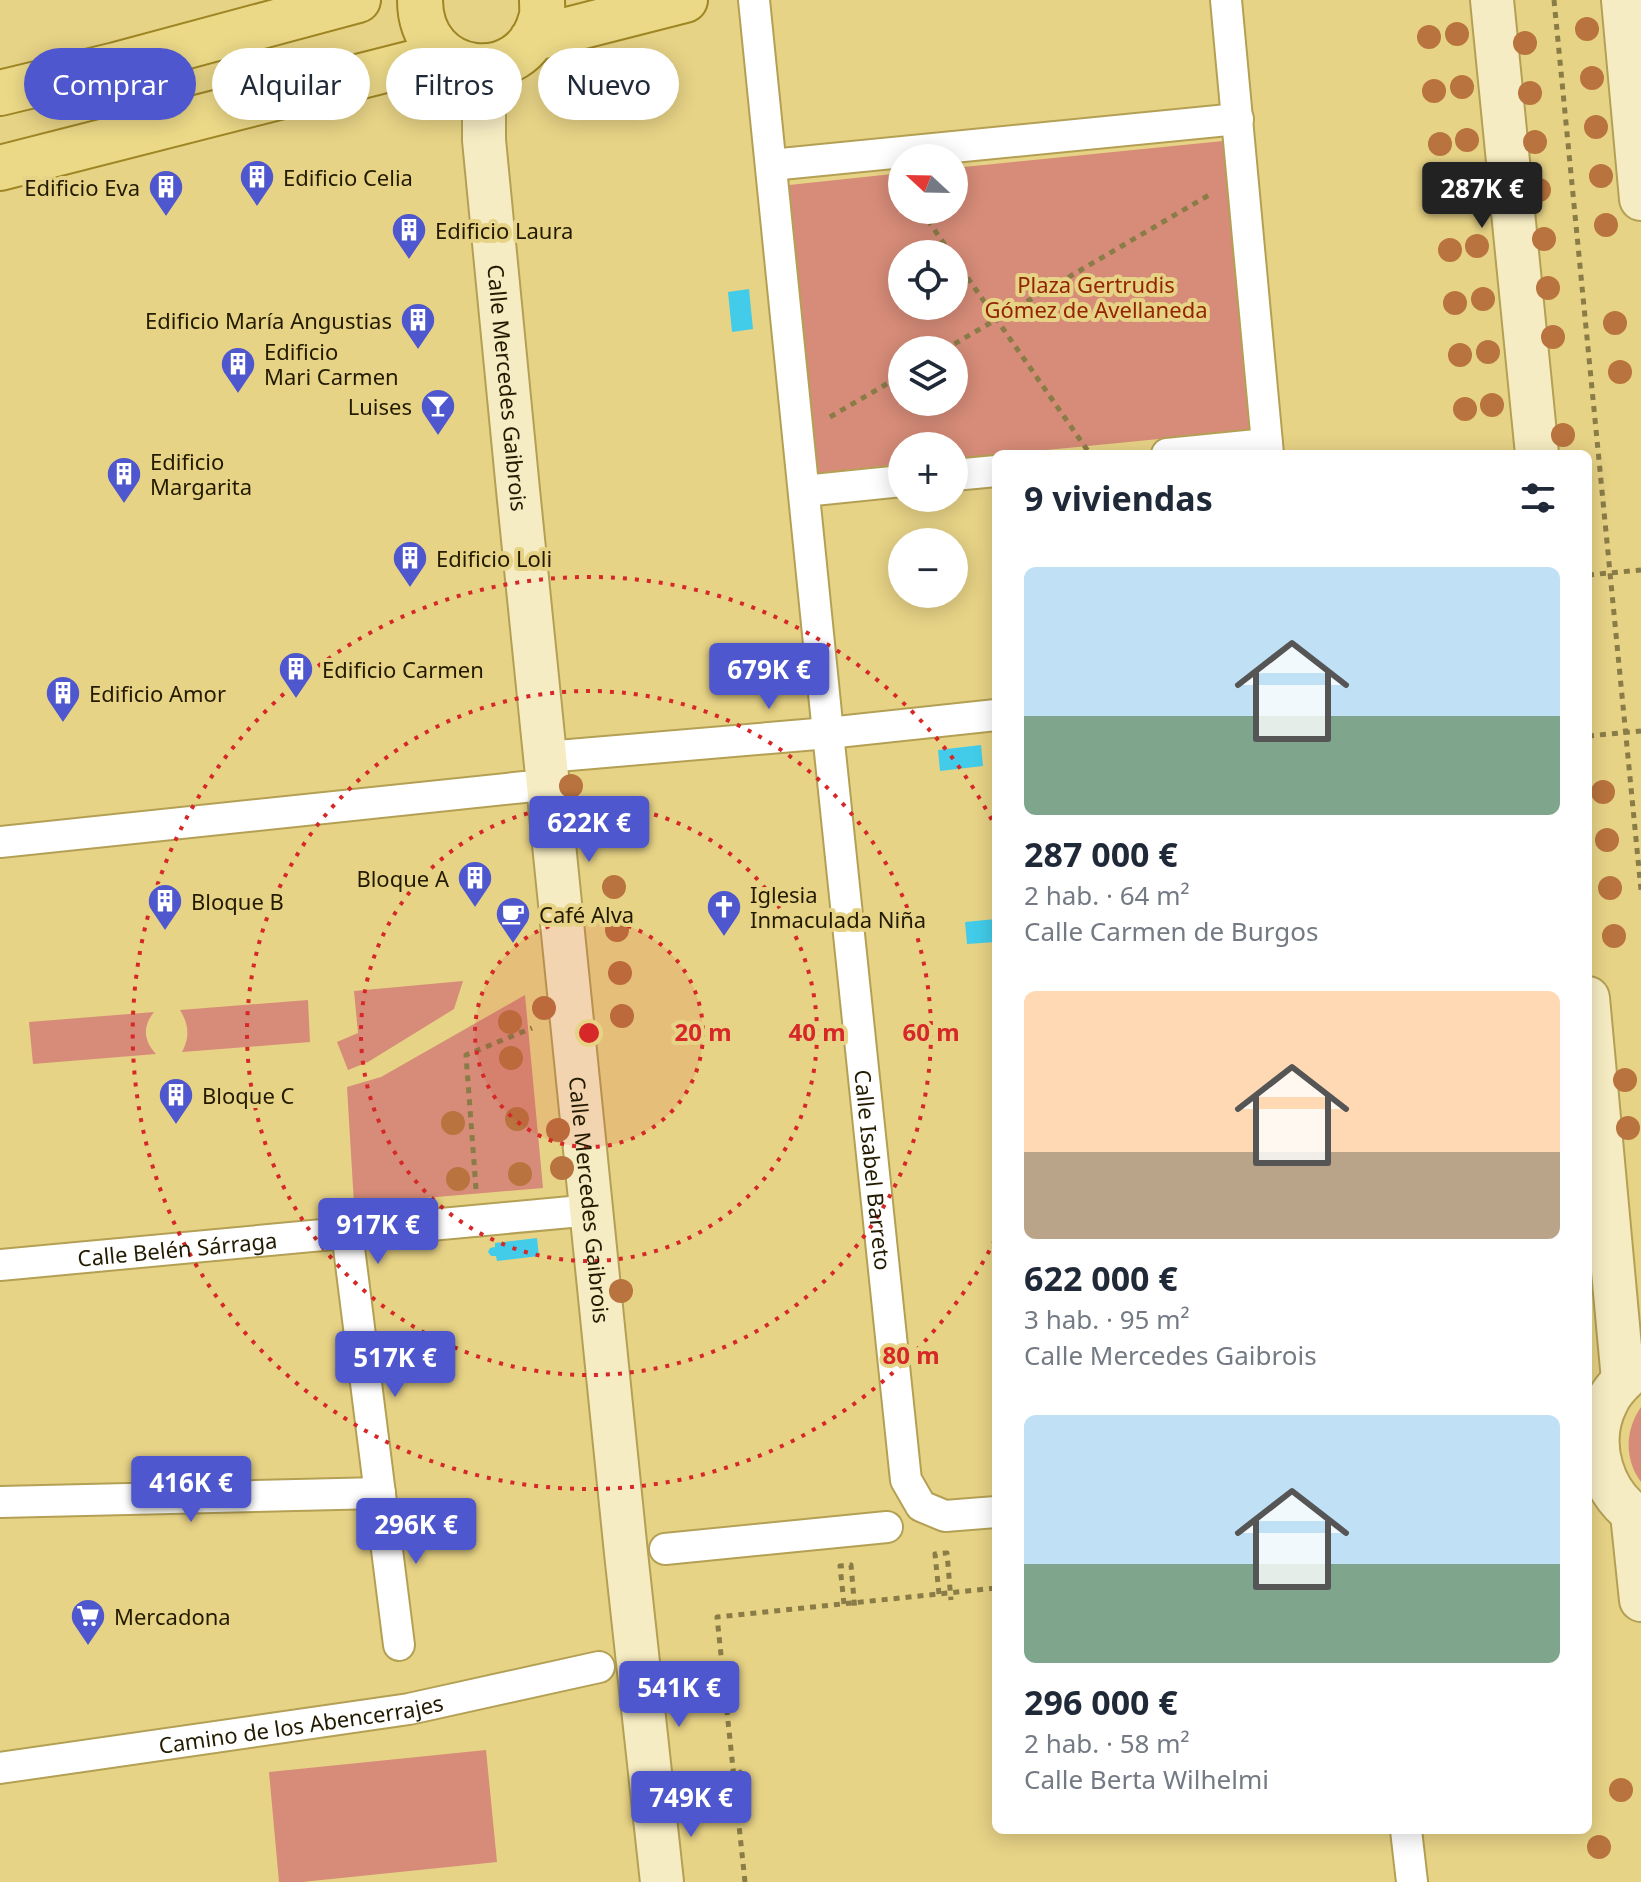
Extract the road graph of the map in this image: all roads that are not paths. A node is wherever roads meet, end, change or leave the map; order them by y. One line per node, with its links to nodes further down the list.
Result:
1 (358, 0): 12 (main road)
2 (420, 0): 9 (main road)
3 (685, 0): 8 (main road)
4 (754, 0): 15 (street)
5 (1226, 0): 13 (street)
6 (1492, 0): 20 (street)
7 (1623, 0): 17 (street)
8 (537, 20): 10 (main road)
9 (443, 48)
10 (522, 48)
11 (386, 79): 16 (main road)
12 (1, 92)
13 (1238, 119): 15 (street); 18 (street)
14 (479, 120): 27 (street, Calle Mercedes Gaibrois)
15 (771, 165): 24 (street)
16 (0, 168)
17 (1641, 199)
18 (1268, 449): 19 (street)
19 (1248, 450)
20 (1537, 450)
21 (992, 471): 22 (street)
22 (968, 474)
23 (888, 482): 24 (street)
24 (804, 491): 26 (street)
25 (992, 715): 26 (street)
26 (828, 733): 27 (street); 37 (street, Calle Isabel Barreto)
27 (535, 772): 28 (street); 30 (street, Calle Mercedes Gaibrois)
28 (0, 842)
29 (1592, 1032): 33 (street)
30 (592, 1210): 31 (street, Calle Belén Sárraga); 43 (street, Calle Mercedes Gaibrois)
31 (347, 1232): 32 (street, Calle Belén Sárraga); 35 (street)
32 (0, 1265)
33 (1632, 1372): 34 (street)
34 (1593, 1453): 38 (street)
35 (380, 1493): 36 (street); 42 (street)
36 (0, 1502)
37 (992, 1512)
38 (1636, 1516): 41 (street)
39 (887, 1527): 40 (street)
40 (665, 1549)
41 (1641, 1600)
42 (399, 1645)
43 (619, 1664): 44 (street, Camino de los Abencerrajes); 46 (street, Calle Mercedes Gaibrois)
44 (0, 1768)
45 (1406, 1834): 47 (street)
46 (662, 1882)
47 (1412, 1882)

